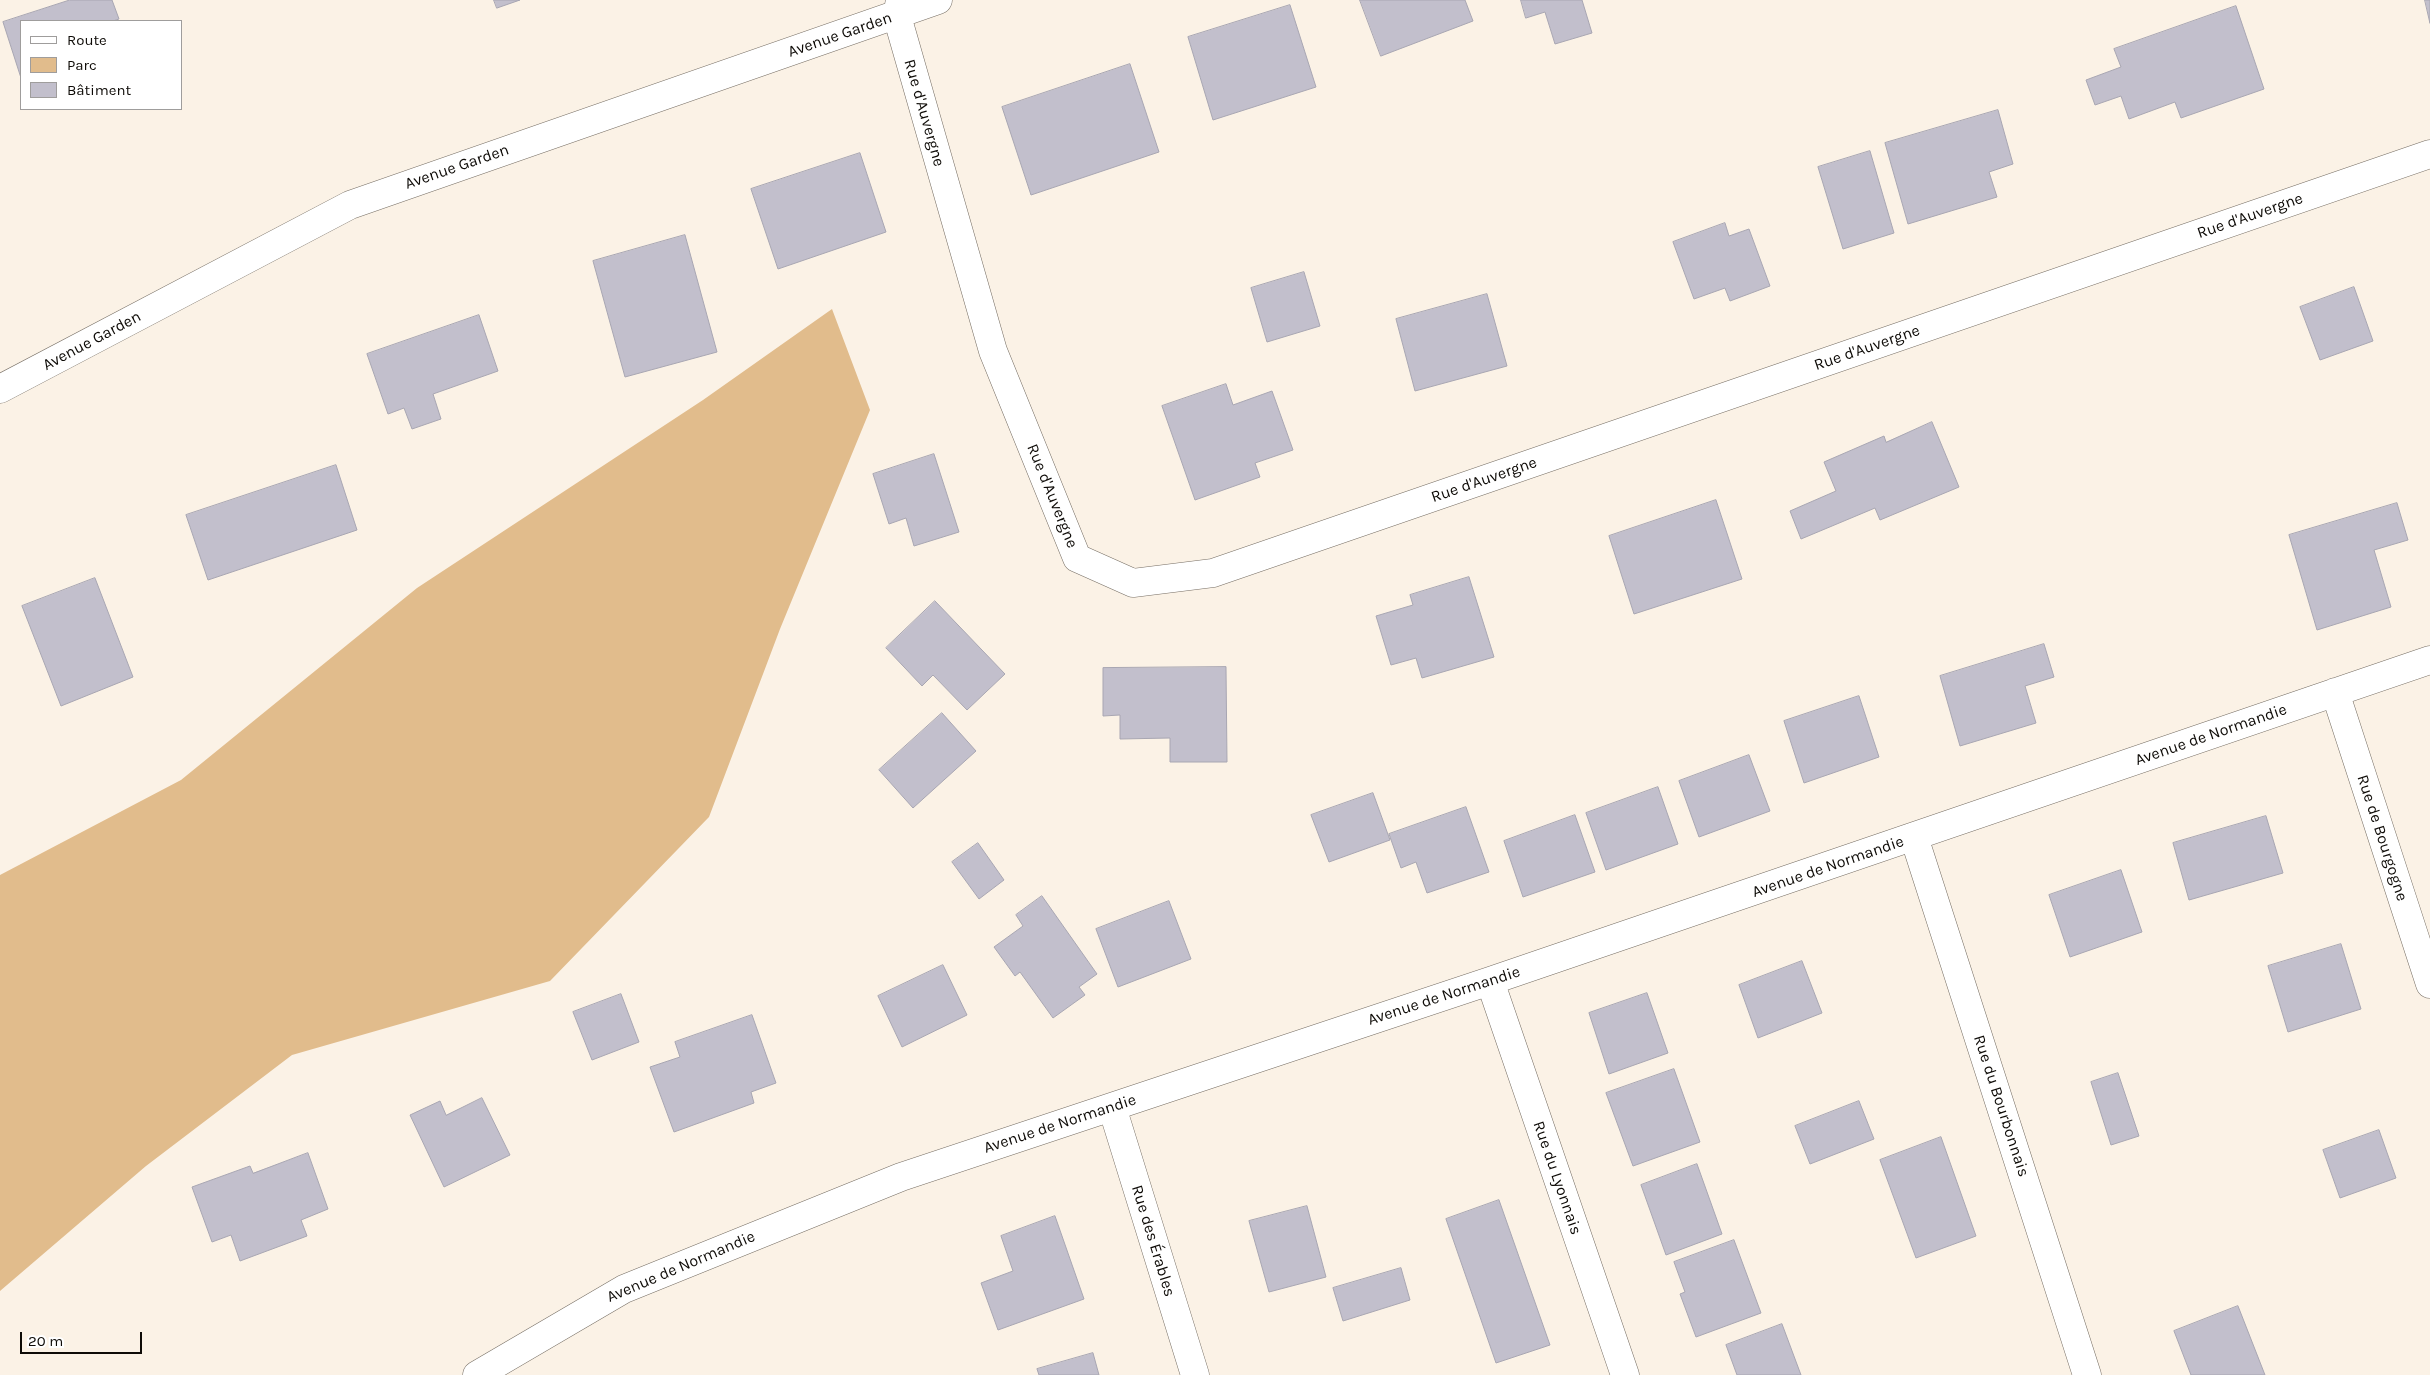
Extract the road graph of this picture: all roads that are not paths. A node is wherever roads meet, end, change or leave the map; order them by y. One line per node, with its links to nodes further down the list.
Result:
1 (938, 0): 2 (street, Avenue Garden)
2 (898, 8): 3 (street, Rue d'Auvergne); 4 (street, Avenue Garden)
3 (2430, 154)
4 (0, 389)
5 (2430, 660): 6 (street, Avenue de Normandie)
6 (2335, 692): 7 (street, Avenue de Normandie); 9 (street, Rue de Bourgogne)
7 (1914, 837): 8 (street, Avenue de Normandie); 14 (street, Rue du Bourbonnais)
8 (1490, 981): 10 (street, Avenue de Normandie); 13 (street, Rue du Lyonnais)
9 (2430, 984)
10 (1112, 1107): 11 (street, Avenue de Normandie); 12 (street, Rue des Érables)
11 (477, 1375)
12 (1195, 1375)
13 (1625, 1375)
14 (2087, 1375)

